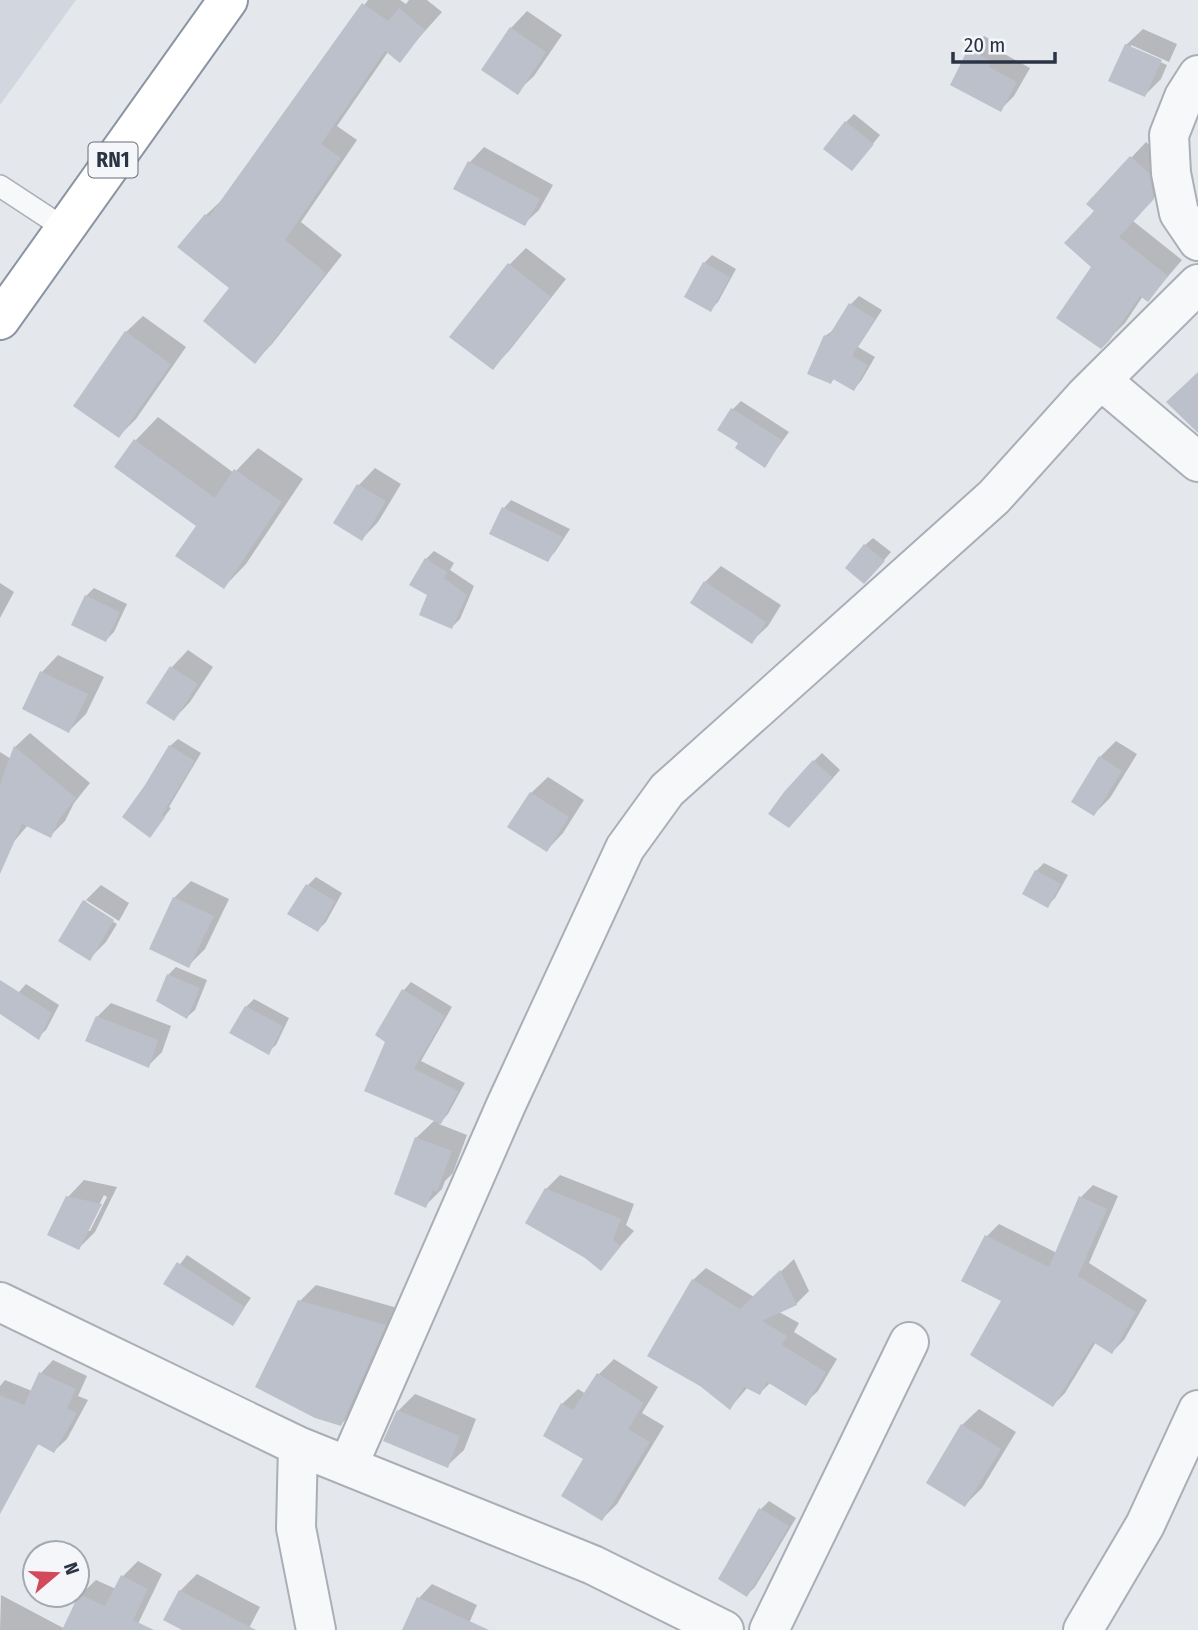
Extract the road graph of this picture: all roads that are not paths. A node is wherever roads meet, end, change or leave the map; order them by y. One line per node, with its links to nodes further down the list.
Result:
1 (228, 0): 4 (highway, RN1)
2 (1198, 75): 5 (street)
3 (0, 186): 4 (lane)
4 (64, 228): 7 (highway, RN1)
5 (1198, 241)
6 (1198, 284): 8 (street)
7 (0, 320)
8 (1101, 380): 9 (street); 14 (street)
9 (1198, 462)
10 (0, 1302): 13 (street)
11 (909, 1342): 17 (street)
12 (1198, 1410): 18 (street)
13 (298, 1446): 14 (street); 15 (street)
14 (348, 1466): 16 (street)
15 (316, 1630)
16 (724, 1630)
17 (769, 1630)
18 (1083, 1630)

